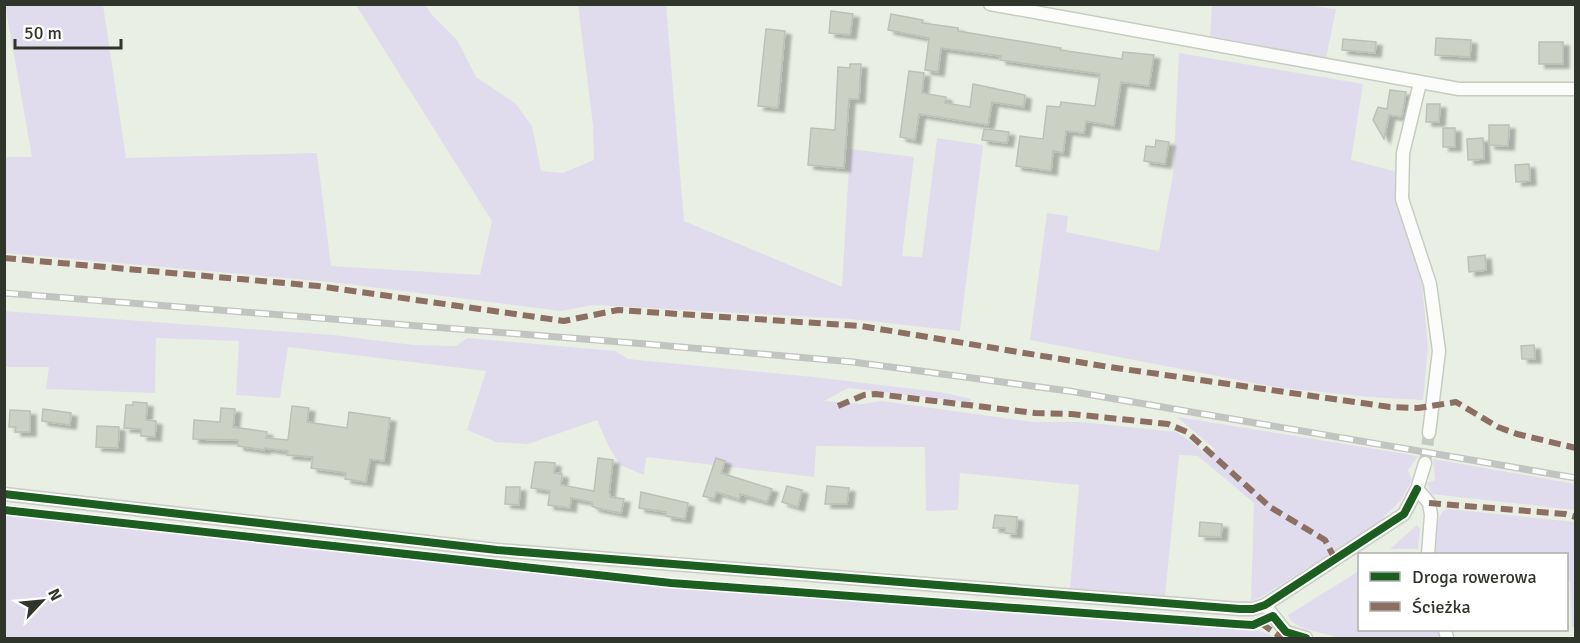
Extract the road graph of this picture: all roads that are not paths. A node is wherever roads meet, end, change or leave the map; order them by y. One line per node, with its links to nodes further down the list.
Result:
1 (990, 4): 2 (street)
2 (1420, 82): 3 (street); 4 (street)
3 (1575, 89)
4 (1429, 434)
5 (1425, 463): 6 (street)
6 (1418, 489): 8 (street); 9 (street)
7 (4, 494): 9 (street)
8 (1428, 553)
9 (1265, 605): 10 (street)
10 (1306, 639)

